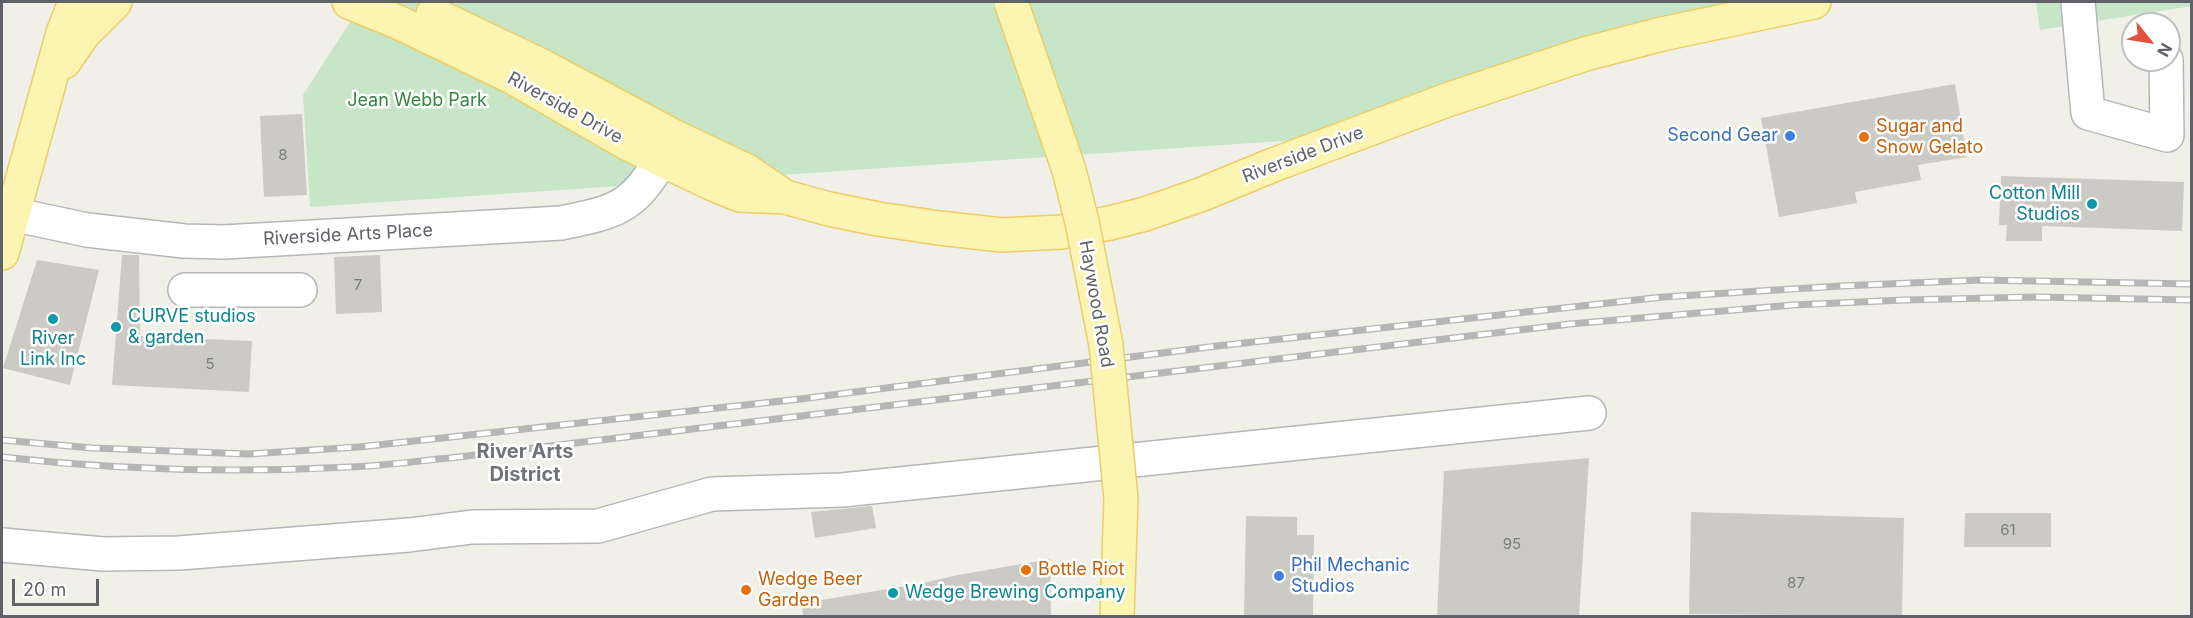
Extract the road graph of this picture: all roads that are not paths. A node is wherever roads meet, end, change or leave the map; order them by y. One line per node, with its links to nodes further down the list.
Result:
1 (75, 2): 9 (main road)
2 (115, 2): 9 (main road)
3 (349, 2): 10 (main road, Riverside Drive)
4 (407, 2): 11 (main road, Riverside Drive)
5 (1011, 2): 20 (main road, Haywood Road, bridge)
6 (1814, 2): 11 (main road, Riverside Drive)
7 (2078, 2): 8 (street)
8 (2166, 72)
9 (49, 83): 12 (main road)
10 (661, 160): 11 (main road, Riverside Drive); 13 (street, Riverside Arts Place)
11 (784, 197)
12 (12, 214): 13 (street, Riverside Arts Place); 14 (main road)
13 (248, 240): 16 (street)
14 (2, 253)
15 (185, 290): 16 (street)
16 (248, 290): 17 (street)
17 (300, 290)
18 (1589, 413): 19 (street)
19 (2, 545)
20 (1117, 616)

